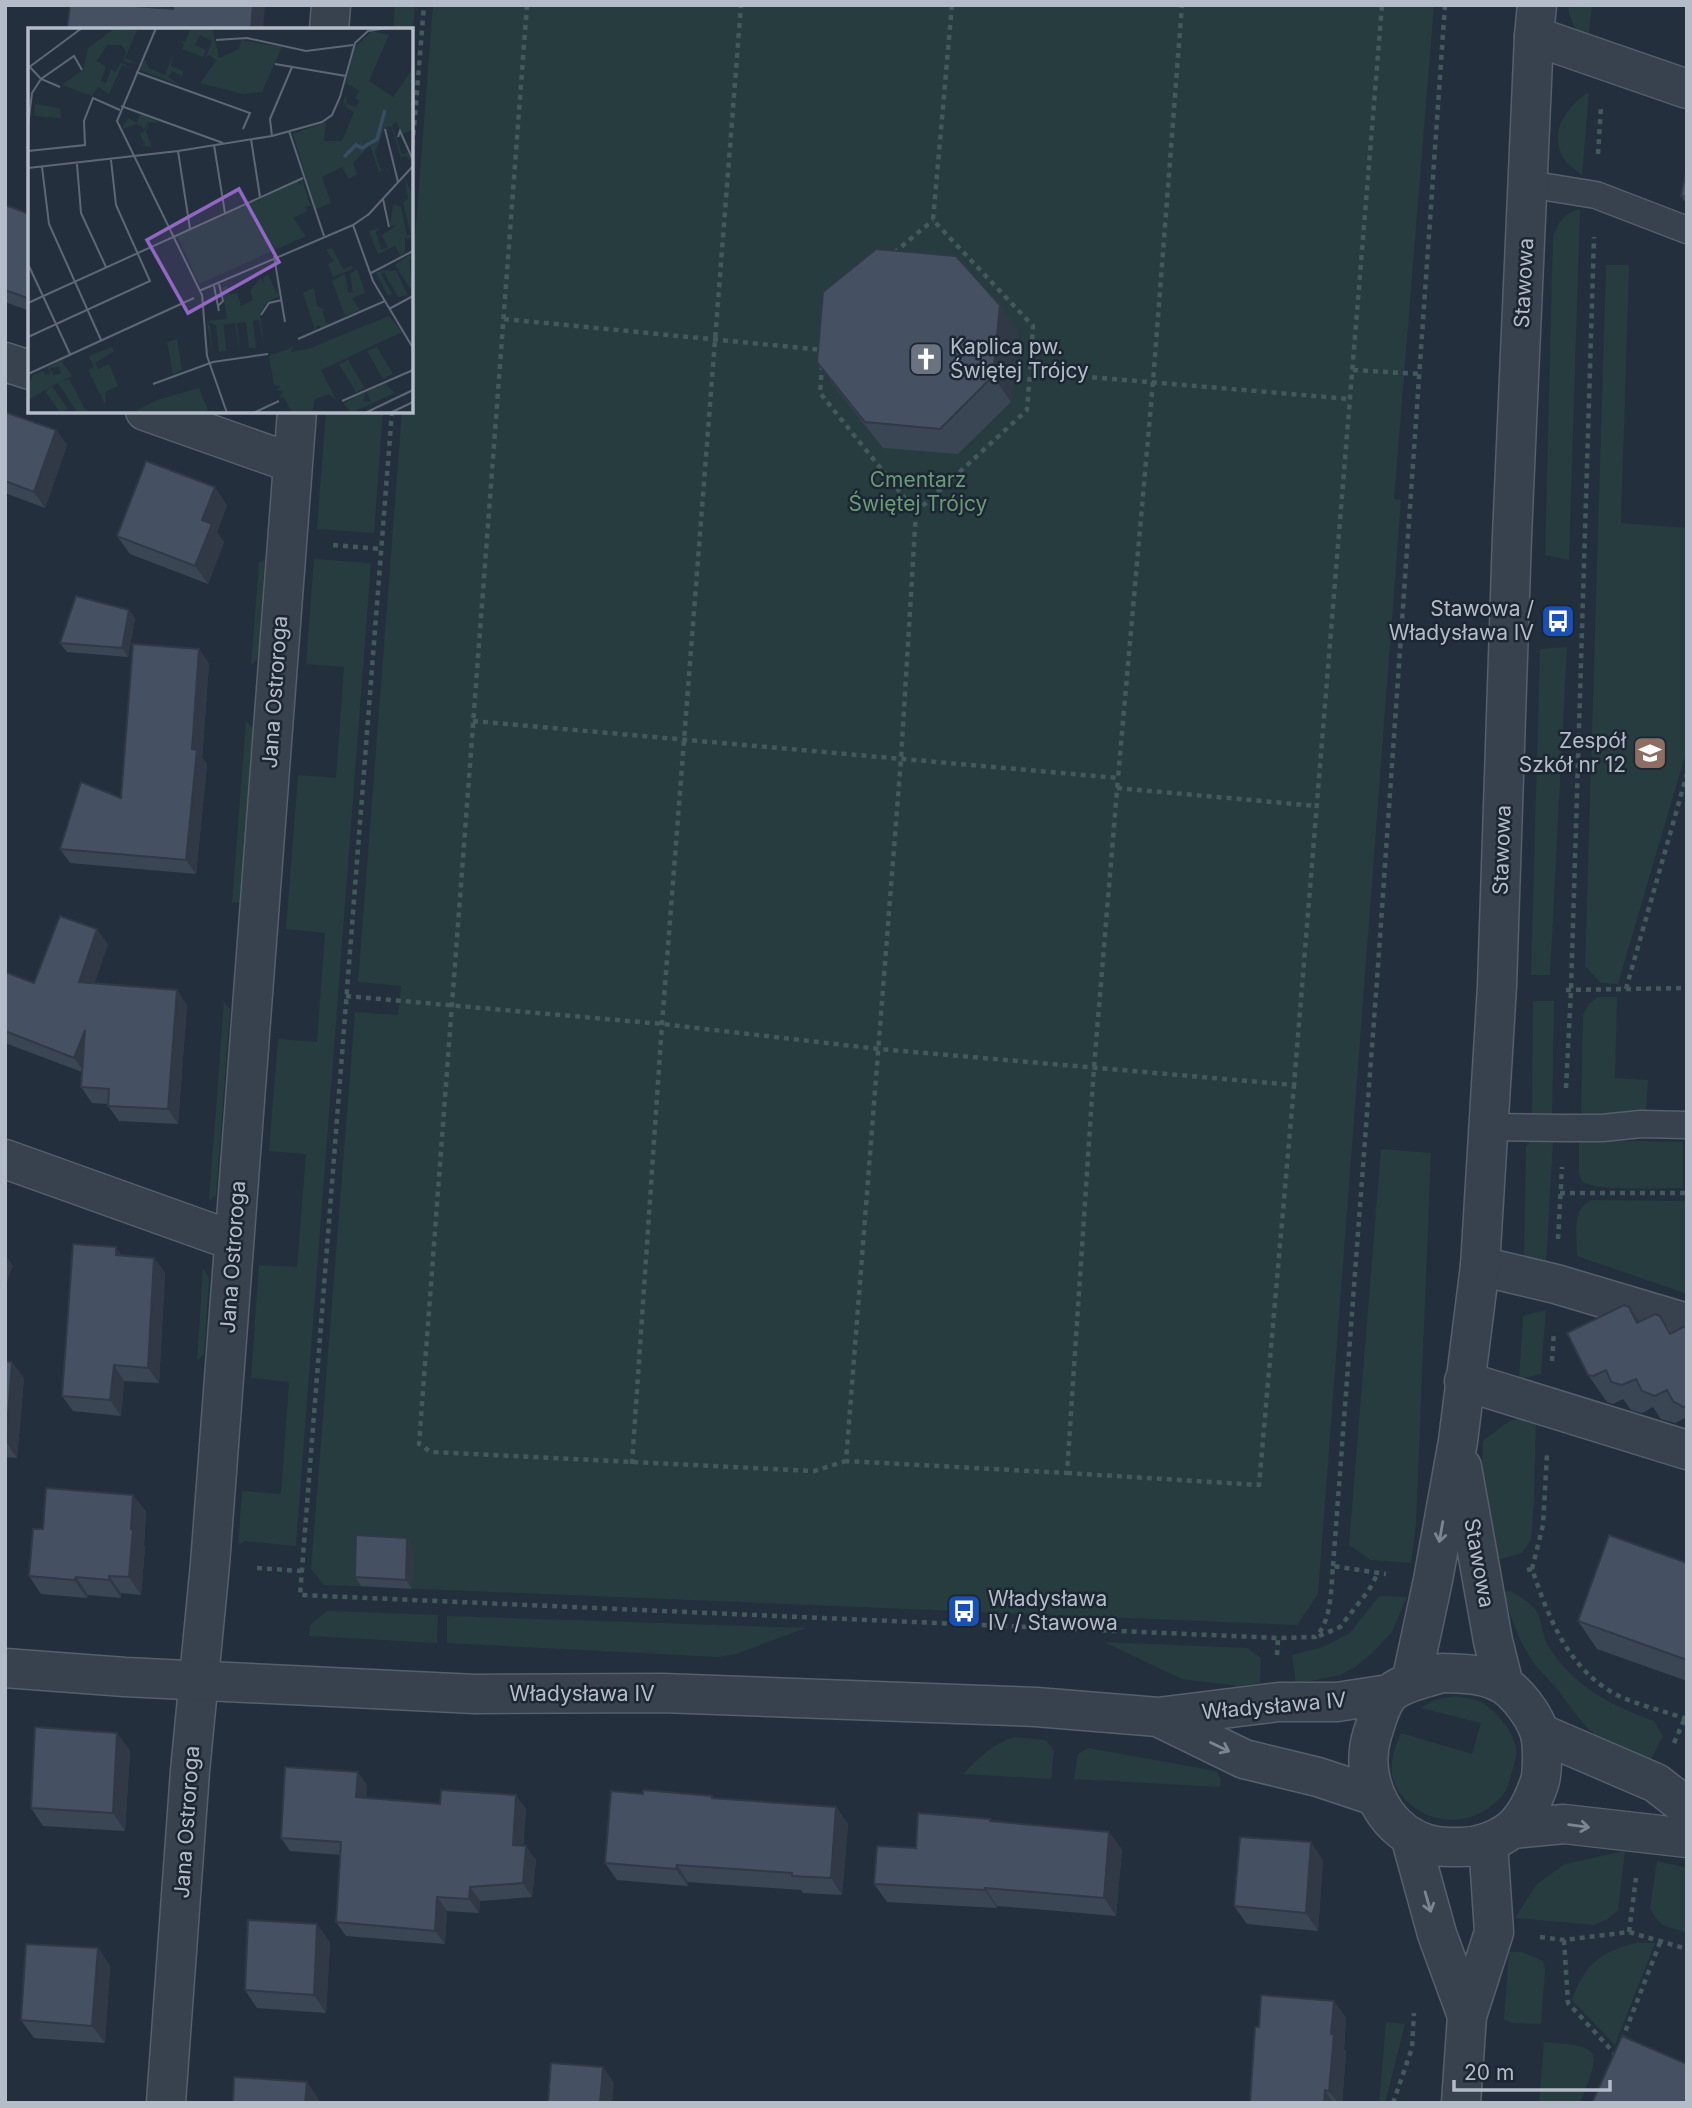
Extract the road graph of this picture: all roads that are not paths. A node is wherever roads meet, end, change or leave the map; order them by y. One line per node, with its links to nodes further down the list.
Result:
1 (331, 5): 3 (street)
2 (1536, 20): 4 (street); 5 (street, Stawowa)
3 (329, 28)
4 (1687, 89)
5 (1528, 184): 6 (lane); 13 (street, Stawowa)
6 (1687, 230)
7 (5, 362): 8 (street)
8 (28, 369)
9 (151, 413): 11 (street)
10 (297, 413): 11 (street, Jana Ostroroga)
11 (292, 463): 15 (street, Jana Ostroroga)
12 (1687, 1125): 13 (lane)
13 (1489, 1127): 16 (street, Stawowa)
14 (5, 1159): 15 (street)
15 (234, 1241): 22 (street, Jana Ostroroga)
16 (1480, 1266): 17 (street); 18 (street, Stawowa)
17 (1687, 1323)
18 (1464, 1381): 19 (street, Stawowa); 20 (street)
19 (1458, 1441): 23 (street, Stawowa); 24 (street, Stawowa, one-way to 24)
20 (1687, 1450)
21 (5, 1668): 22 (street, Władysława IV)
22 (200, 1681): 25 (street, Władysława IV); 33 (street, Jana Ostroroga)
23 (1503, 1685): 24 (street); 26 (street)
24 (1400, 1688): 25 (street, Władysława IV); 27 (street)
25 (1158, 1717): 27 (street, Władysława IV, one-way to 27)
26 (1540, 1733): 28 (street); 29 (street)
27 (1375, 1796): 30 (street)
28 (1687, 1807)
29 (1500, 1835): 30 (street); 31 (street, one-way to 31); 32 (street)
30 (1410, 1836): 32 (street, one-way to 32)
31 (1687, 1838)
32 (1467, 2016): 34 (street)
33 (166, 2103)
34 (1461, 2103)

